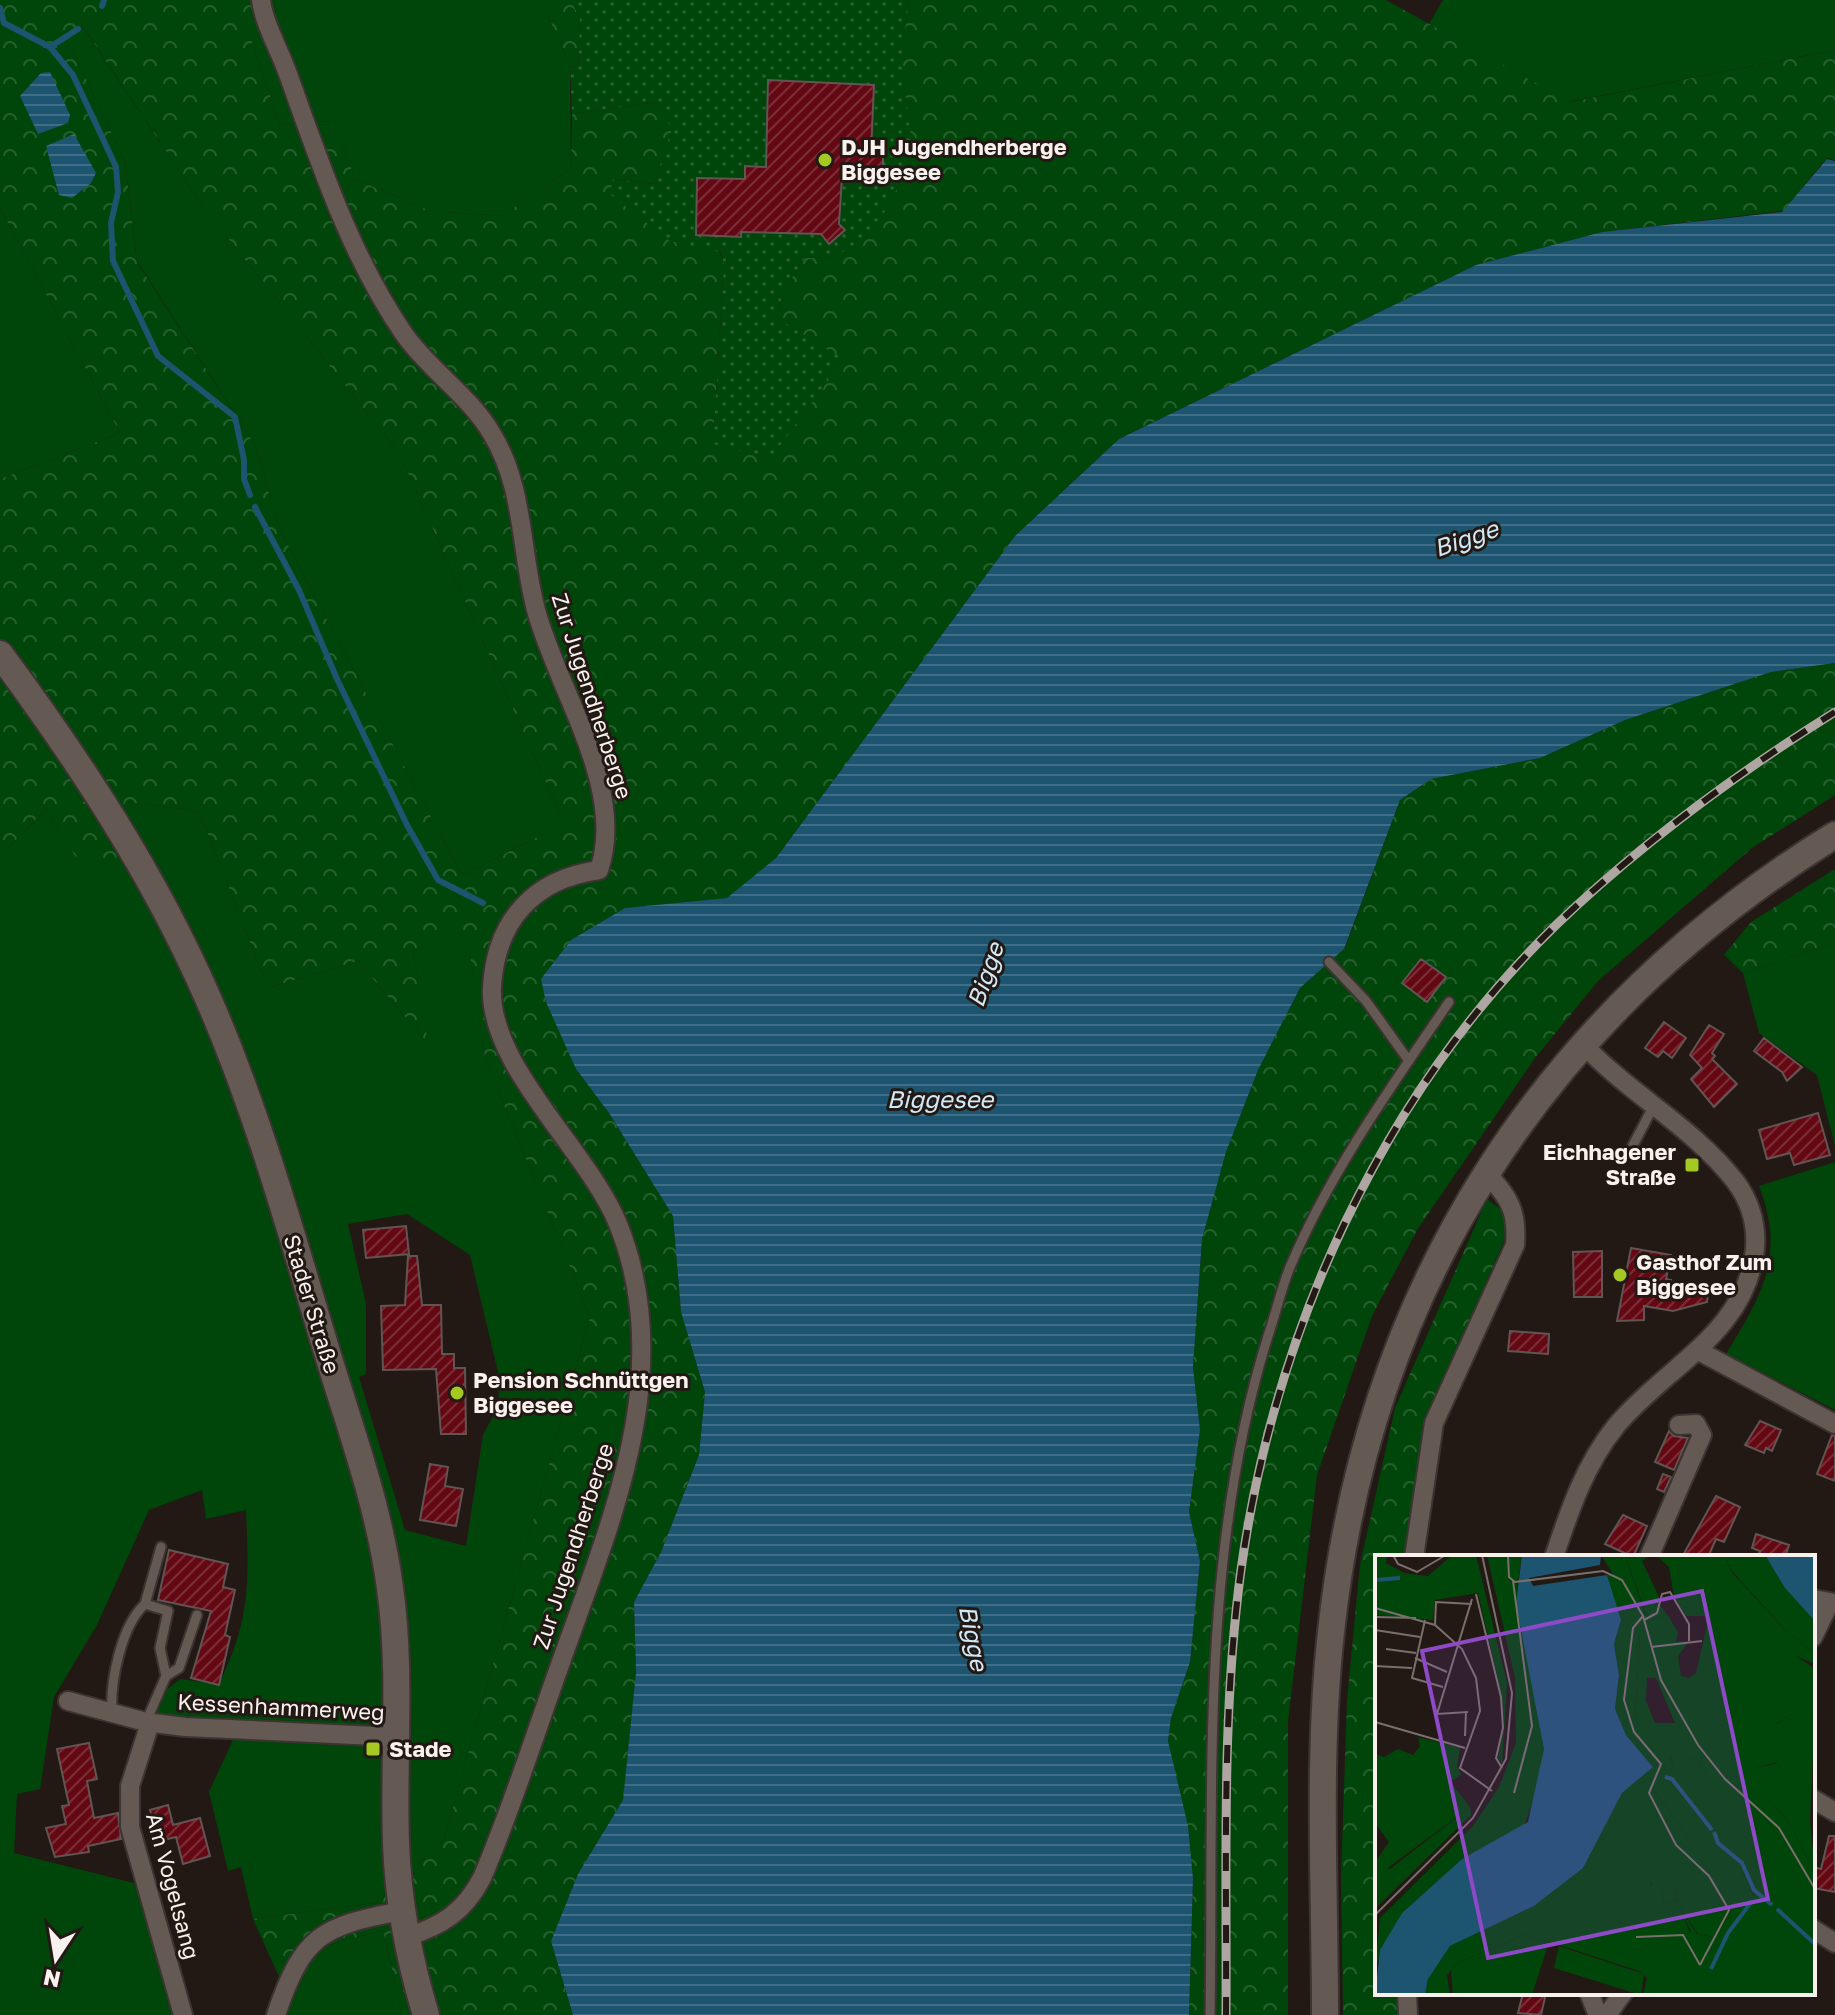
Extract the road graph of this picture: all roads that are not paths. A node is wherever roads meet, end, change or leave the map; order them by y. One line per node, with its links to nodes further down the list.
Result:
1 (261, 0): 31 (street, Zur Jugendherberge)
2 (0, 654): 26 (street, Stader Straße)
3 (1835, 835): 6 (street)
4 (1329, 962): 7 (lane)
5 (1449, 1002): 7 (lane)
6 (1582, 1043): 8 (street); 10 (street)
7 (1409, 1061): 39 (lane)
8 (1654, 1105): 9 (lane); 11 (street)
9 (1629, 1153)
10 (1485, 1171): 15 (street); 40 (street)
11 (1697, 1350): 12 (street); 16 (street)
12 (1835, 1424)
13 (1679, 1425): 17 (street)
14 (161, 1547): 19 (lane)
15 (1414, 1555)
16 (1555, 1555)
17 (1650, 1555)
18 (1821, 1600): 21 (street)
19 (145, 1604): 22 (lane); 24 (lane)
20 (197, 1615): 22 (lane)
21 (1815, 1628)
22 (166, 1676): 25 (lane)
23 (68, 1701): 24 (street, Kessenhammerweg)
24 (112, 1713): 25 (street, Kessenhammerweg)
25 (148, 1722): 26 (street, Kessenhammerweg); 36 (street, Am Vogelsang)
26 (397, 1737): 29 (street, Stader Straße)
27 (1815, 1800): 28 (street)
28 (1835, 1812)
29 (402, 1911): 31 (street, Stader Straße); 37 (street)
30 (1815, 1930): 32 (street)
31 (406, 1937): 38 (street, Stader Straße)
32 (1835, 1943)
33 (1407, 1995): 41 (street)
34 (1590, 1995): 42 (street)
35 (1622, 1995): 43 (street)
36 (183, 2015)
37 (276, 2015)
38 (426, 2015)
39 (1210, 2015)
40 (1325, 2015)
41 (1408, 2015)
42 (1598, 2015)
43 (1607, 2015)

